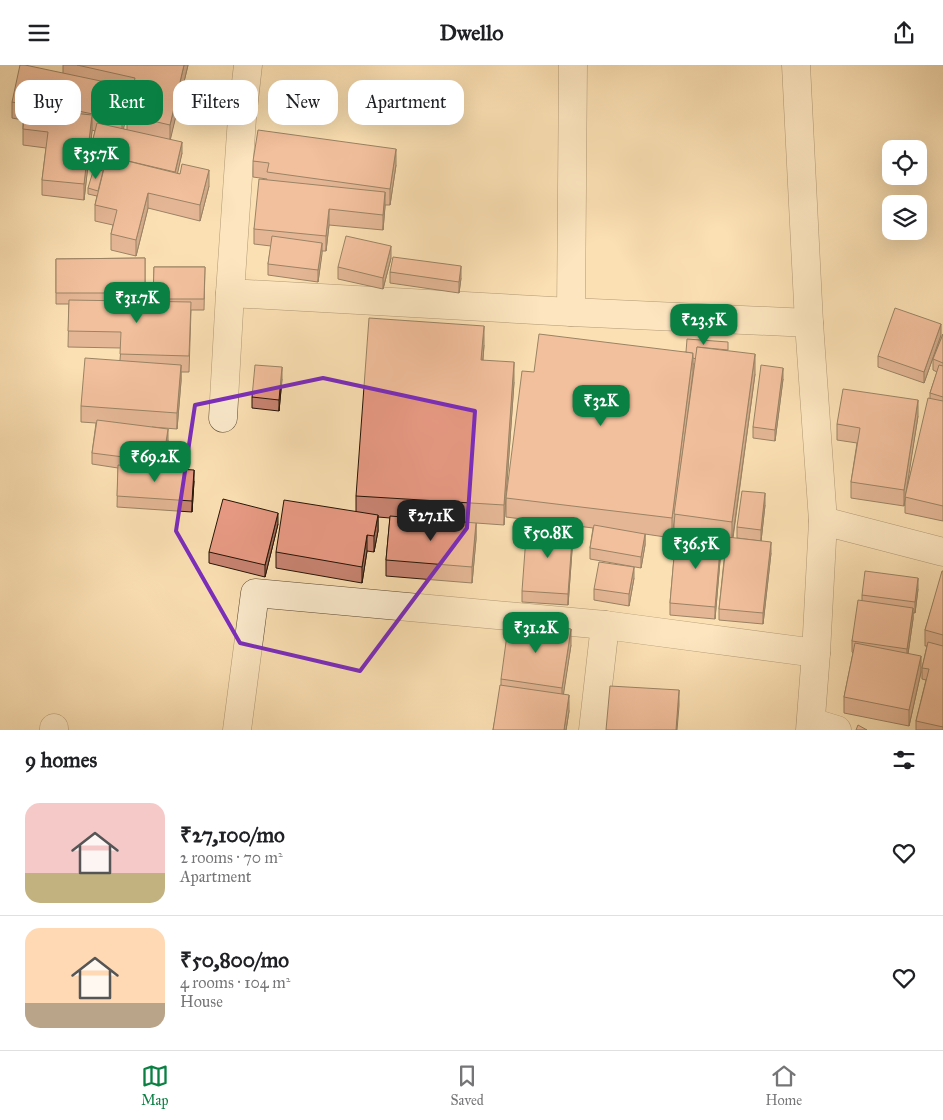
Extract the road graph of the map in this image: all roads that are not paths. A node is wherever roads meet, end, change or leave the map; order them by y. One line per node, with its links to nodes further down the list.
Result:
1 (248, 65): 4 (street)
2 (573, 65): 5 (street)
3 (796, 65): 6 (street)
4 (230, 293): 5 (street); 7 (street)
5 (571, 312): 6 (street)
6 (809, 323): 8 (street)
7 (223, 418)
8 (822, 521): 9 (street); 11 (street)
9 (943, 552)
10 (605, 625): 11 (street); 13 (street); 14 (street)
11 (816, 653): 12 (street)
12 (811, 726): 15 (street)
13 (237, 730)
14 (593, 730)
15 (837, 730)

